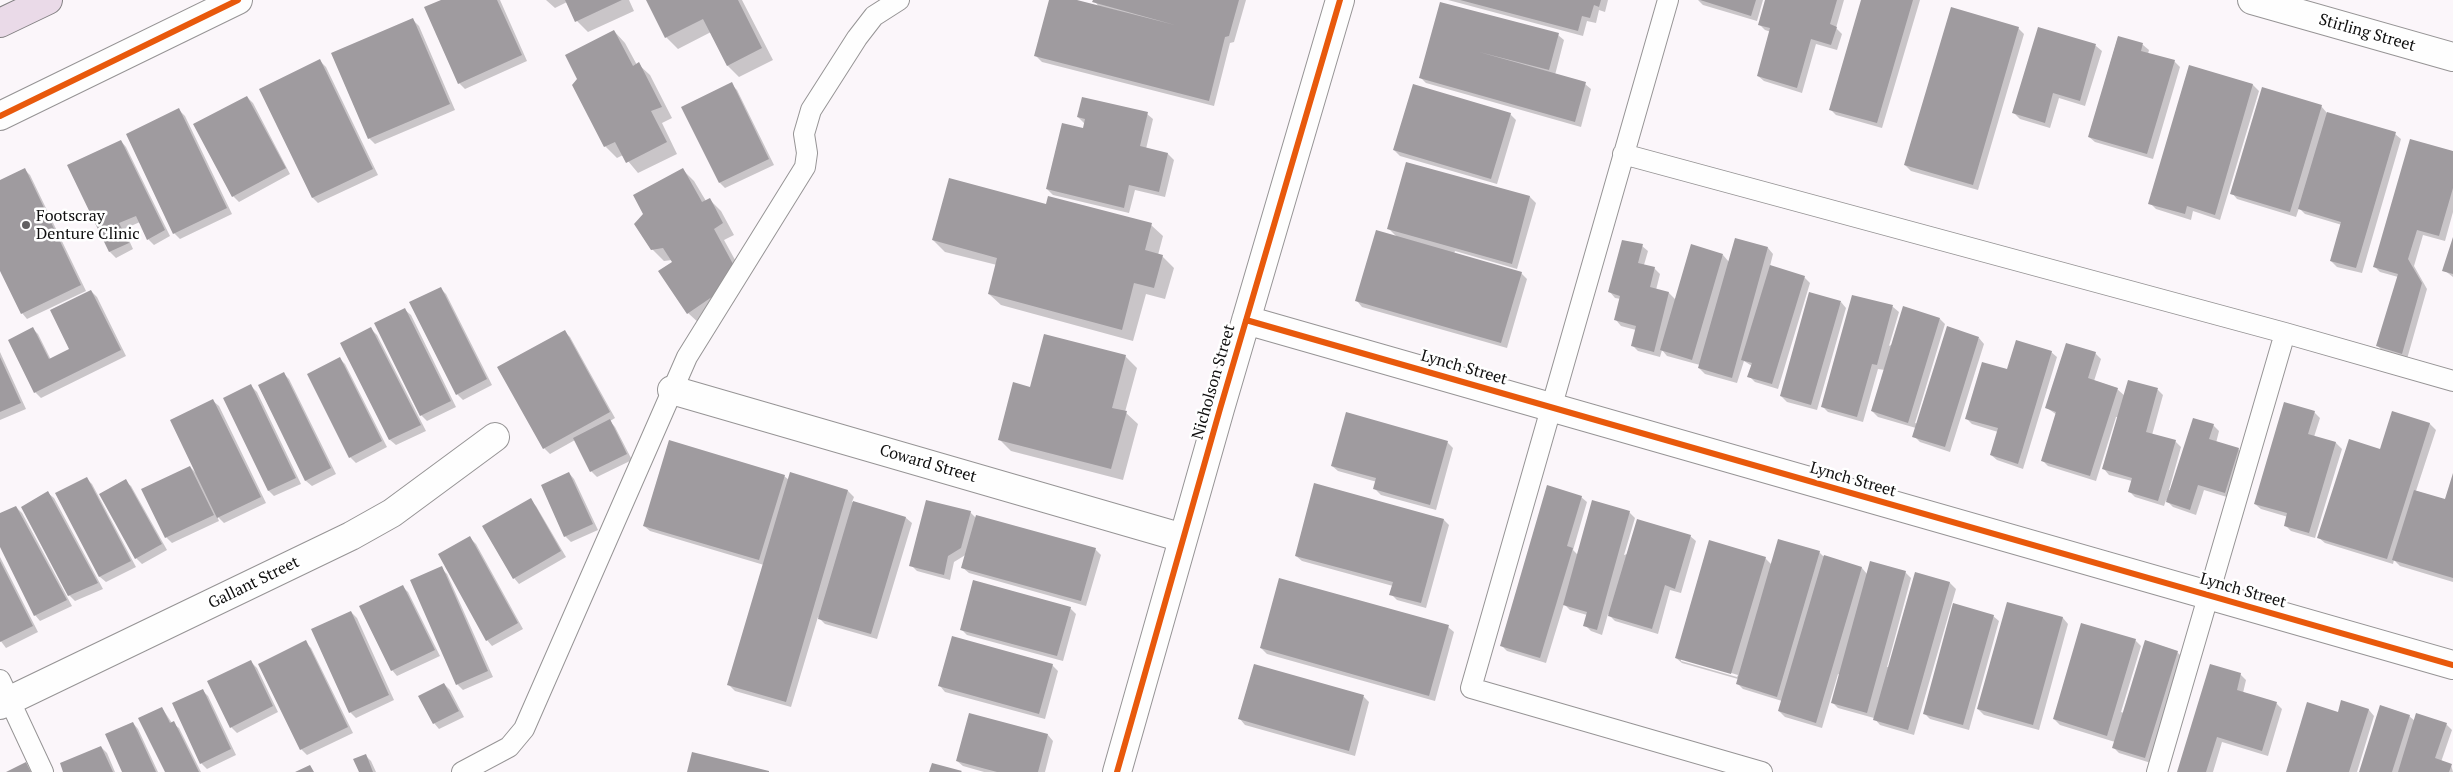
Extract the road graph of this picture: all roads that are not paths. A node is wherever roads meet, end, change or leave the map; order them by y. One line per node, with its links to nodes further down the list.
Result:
1 (48, 0): 7 (highway)
2 (238, 0): 9 (street)
3 (899, 0): 14 (lane)
4 (1340, 0): 11 (street, Nicholson Street)
5 (1668, 0): 10 (lane)
6 (2252, 0): 8 (street, Stirling Street)
7 (0, 24)
8 (2453, 57)
9 (0, 116)
10 (1623, 154): 12 (lane); 15 (lane)
11 (1246, 320): 15 (street, Lynch Street); 17 (street, Nicholson Street)
12 (2284, 333): 13 (lane); 18 (lane)
13 (2453, 381)
14 (672, 390): 17 (street, Coward Street); 22 (lane)
15 (1551, 408): 18 (street, Lynch Street); 24 (lane)
16 (494, 437): 20 (street, Gallant Street)
17 (1183, 538): 23 (street, Nicholson Street)
18 (2208, 596): 19 (street, Lynch Street); 25 (lane)
19 (2453, 665)
20 (3, 696): 21 (lane)
21 (43, 772)
22 (462, 772)
23 (1117, 772)
24 (1762, 772)
25 (2157, 772)

